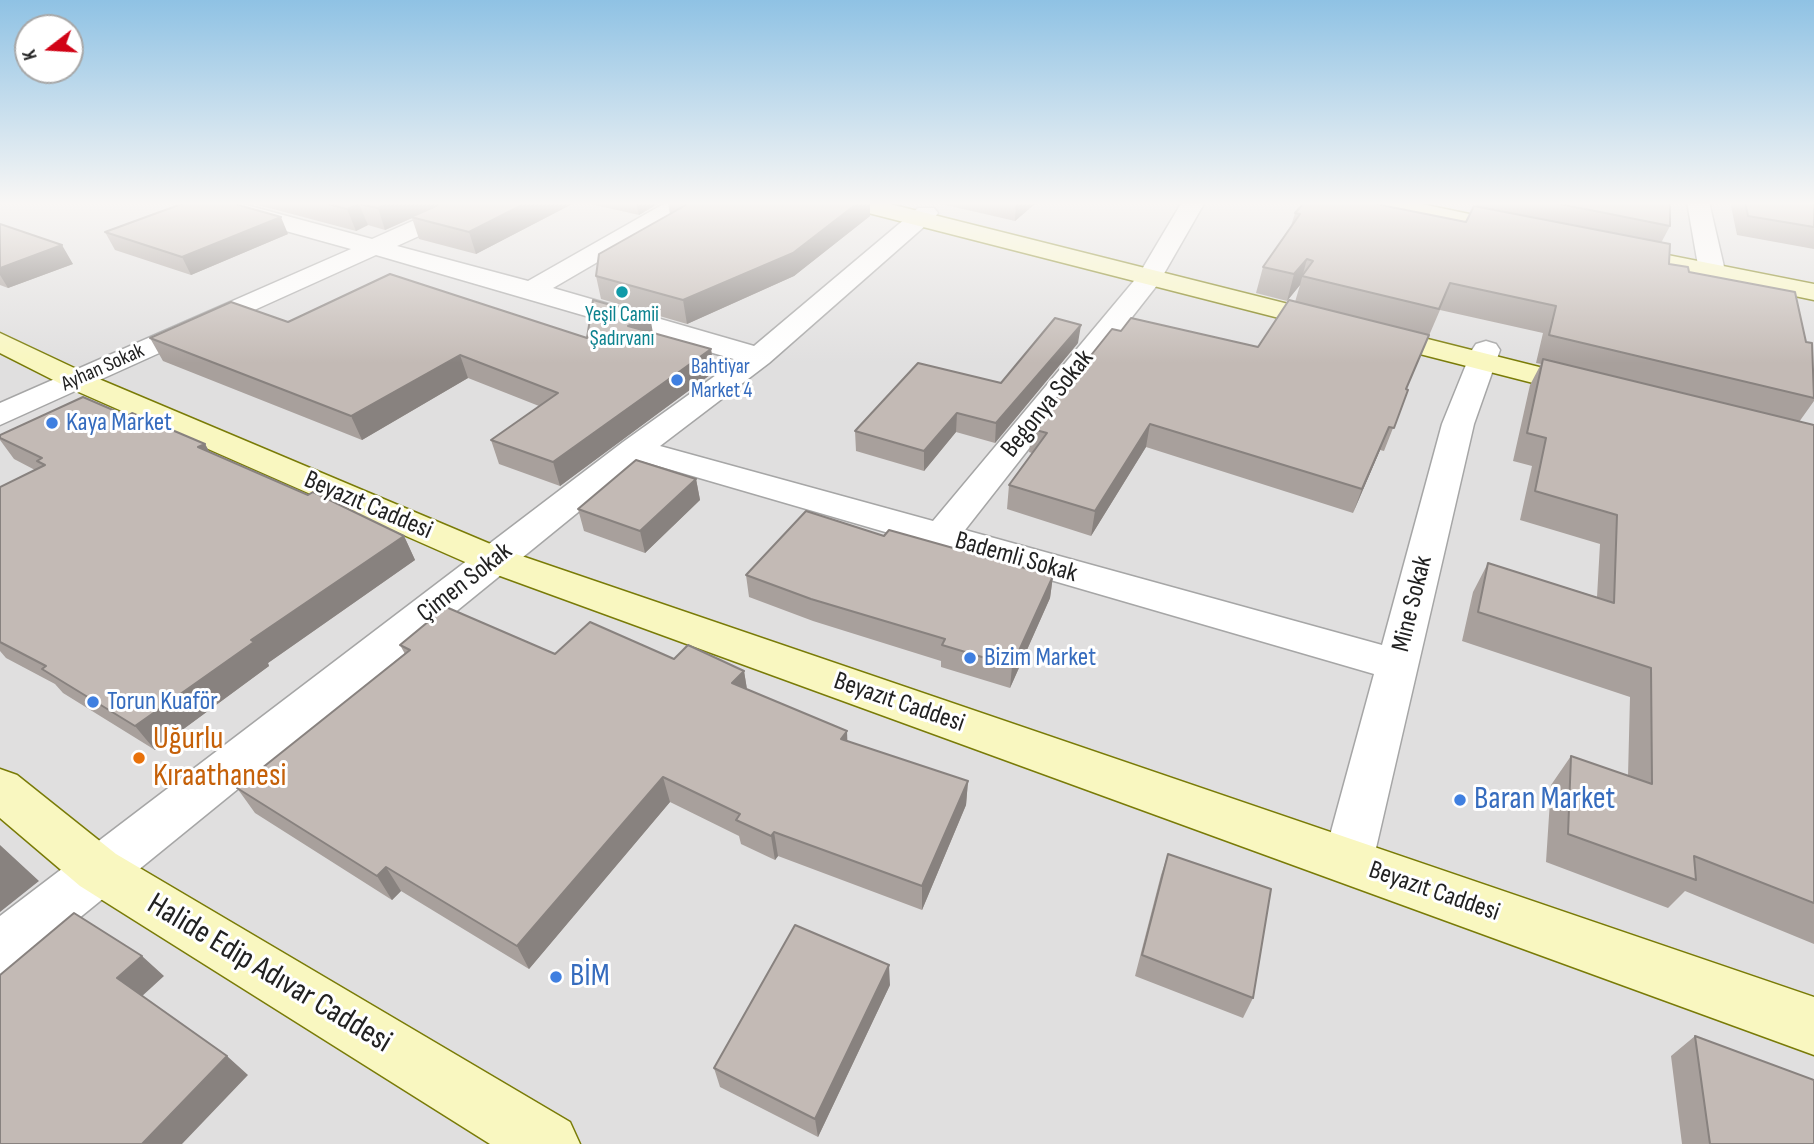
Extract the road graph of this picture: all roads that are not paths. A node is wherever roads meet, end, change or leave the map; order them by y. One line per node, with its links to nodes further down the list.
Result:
1 (358, 255): 16 (street, Ayhan Sokak)
2 (402, 255): 11 (street)
3 (591, 255): 11 (street)
4 (876, 255): 14 (street, Çimen Sokak)
5 (1078, 255): 10 (street)
6 (1163, 255): 10 (street, Begonya Sokak)
7 (1637, 255): 9 (street)
8 (1709, 255): 9 (street)
9 (1712, 271): 12 (street)
10 (1152, 274): 15 (street); 20 (street, Begonya Sokak)
11 (531, 290): 14 (street)
12 (1814, 292)
13 (0, 342): 16 (street, Beyazıt Caddesi)
14 (759, 356): 19 (street, Çimen Sokak)
15 (1483, 356): 17 (street); 22 (street, Mine Sokak)
16 (76, 380): 18 (street, Ayhan Sokak); 21 (street, Beyazıt Caddesi)
17 (1609, 386)
18 (0, 415)
19 (635, 449): 20 (street, Bademli Sokak); 21 (street, Çimen Sokak)
20 (940, 536): 22 (street, Bademli Sokak)
21 (494, 560): 24 (street, Beyazıt Caddesi); 25 (street, Çimen Sokak)
22 (1398, 665): 24 (street, Mine Sokak)
23 (0, 789): 25 (street, Halide Edip Adıvar Caddesi)
24 (1348, 861): 27 (street, Beyazıt Caddesi)
25 (99, 870): 26 (street, Çimen Sokak); 28 (street, Halide Edip Adıvar Caddesi)
26 (0, 949)
27 (1814, 1026)
28 (548, 1144)

